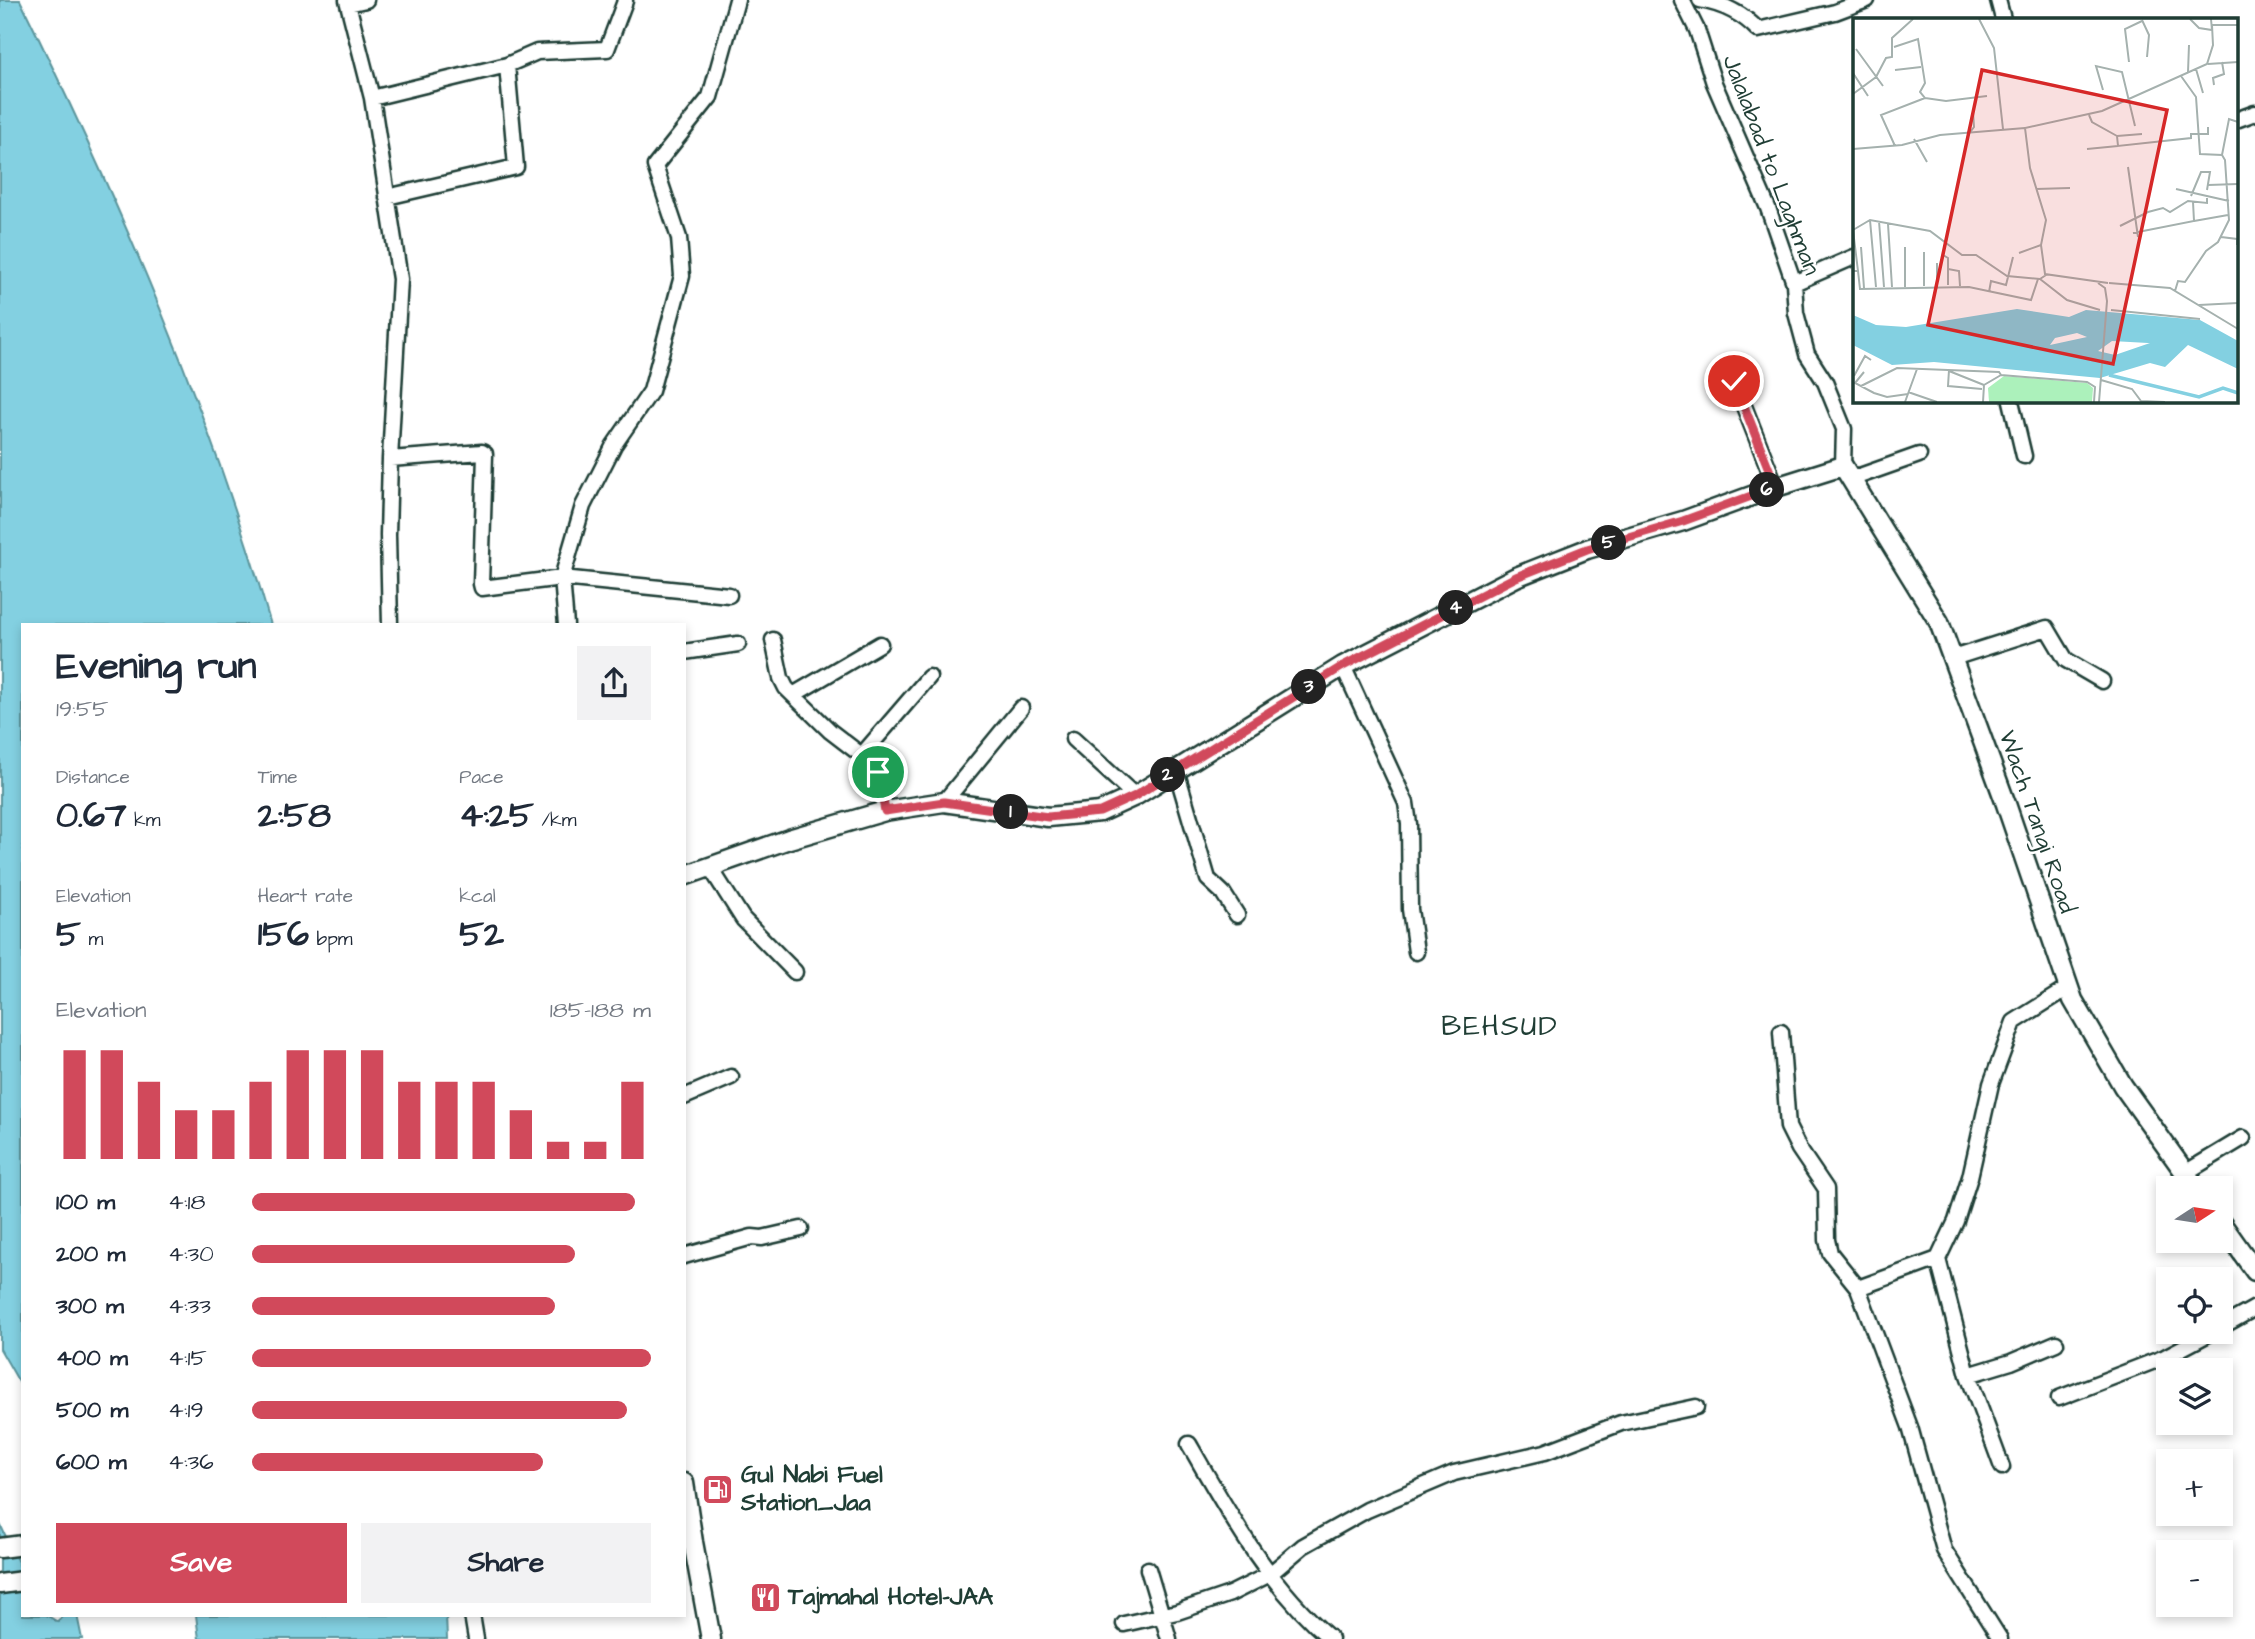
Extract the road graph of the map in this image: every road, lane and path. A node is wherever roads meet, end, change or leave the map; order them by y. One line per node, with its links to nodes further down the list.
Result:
1 (366, 0): 8 (street)
2 (737, 0): 24 (street)
3 (1682, 0): 16 (street, Jalalabad to Laghman)
4 (1699, 0): 5 (street)
5 (1867, 0)
6 (1998, 0): 9 (street)
7 (625, 1): 10 (street)
8 (347, 2): 11 (street)
9 (2003, 18)
10 (507, 65): 11 (street); 14 (street)
11 (372, 98): 14 (street)
12 (2255, 113): 13 (street)
13 (2238, 119)
14 (387, 197): 21 (street)
15 (1853, 257): 16 (street)
16 (1794, 283): 22 (street, Jalalabad to Laghman)
17 (1734, 381): 23 (street)
18 (2011, 402): 20 (street)
19 (1919, 455): 22 (street)
20 (2024, 456)
21 (390, 459): 24 (street); 26 (street)
22 (1847, 472): 23 (main road); 32 (main road, Wach Tangi Road)
23 (1776, 487): 33 (main road)
24 (562, 579): 25 (street); 27 (street)
25 (729, 595)
26 (390, 623)
27 (566, 623)
28 (774, 640): 36 (street)
29 (737, 644): 31 (street)
30 (880, 644): 36 (street)
31 (686, 652)
32 (1953, 658): 35 (street); 49 (main road, Wach Tangi Road)
33 (1343, 666): 40 (main road); 47 (street)
34 (929, 677): 39 (street)
35 (2102, 681)
36 (793, 695): 39 (street)
37 (1021, 708): 42 (street)
38 (1073, 739): 41 (street)
39 (861, 756): 43 (street)
40 (1176, 770): 41 (main road); 46 (street)
41 (1135, 796): 42 (main road)
42 (944, 802): 43 (main road)
43 (885, 811): 44 (main road)
44 (710, 867): 45 (main road); 48 (street)
45 (686, 875)
46 (1237, 915)
47 (1416, 952)
48 (795, 972)
49 (2068, 988): 54 (main road, Wach Tangi Road); 59 (street)
50 (1781, 1032): 61 (street)
51 (731, 1077): 52 (street)
52 (686, 1096)
53 (2244, 1138): 54 (street)
54 (2185, 1173): 55 (main road, Wach Tangi Road)
55 (2187, 1176)
56 (801, 1229): 58 (street)
57 (2233, 1240): 60 (main road)
58 (686, 1255)
59 (1938, 1259): 61 (street); 66 (street)
60 (2255, 1271)
61 (1858, 1287): 86 (street)
62 (2255, 1308): 63 (street)
63 (2233, 1320)
64 (2056, 1343): 66 (street)
65 (2189, 1344): 67 (street)
66 (1968, 1375): 70 (street)
67 (2059, 1398)
68 (1696, 1407): 76 (street)
69 (1189, 1444): 76 (street)
70 (2001, 1467)
71 (686, 1510): 72 (main road)
72 (688, 1536): 83 (main road)
73 (21, 1545): 74 (main road)
74 (0, 1548)
75 (1147, 1569): 79 (street)
76 (1270, 1574): 79 (street); 85 (street)
77 (21, 1581): 78 (main road)
78 (0, 1584)
79 (1161, 1615): 81 (street); 84 (street)
80 (472, 1617): 82 (street)
81 (1124, 1624)
82 (477, 1639)
83 (711, 1639)
84 (1169, 1639)
85 (1331, 1639)
86 (2000, 1639)

